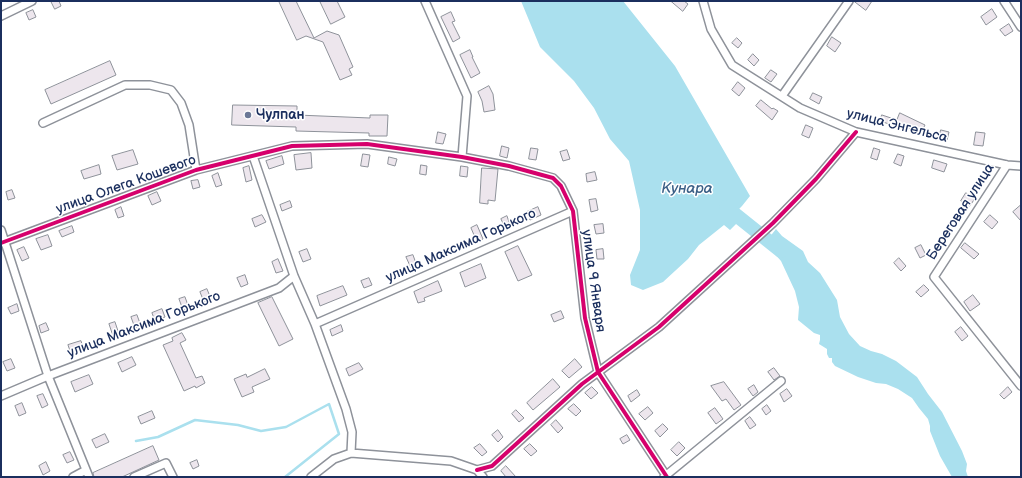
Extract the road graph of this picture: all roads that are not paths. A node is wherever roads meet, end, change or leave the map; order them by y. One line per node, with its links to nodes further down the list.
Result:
1 (32, 1): 6 (street)
2 (425, 1): 12 (street)
3 (703, 1): 8 (street, улица Энгельса)
4 (849, 1): 8 (street)
5 (1004, 1): 7 (street)
6 (1, 16)
7 (1021, 27)
8 (782, 96): 10 (street, улица Энгельса)
9 (43, 123): 15 (street)
10 (856, 132): 13 (street, улица Энгельса); 21 (street)
11 (253, 156): 12 (street, улица Олега Кошевого); 15 (street, улица Олега Кошевого); 19 (street)
12 (462, 157): 16 (street, улица Олега Кошевого)
13 (1007, 165): 14 (street, улица Энгельса); 24 (street, Береговая улица)
14 (1021, 166)
15 (196, 170): 18 (street, улица Олега Кошевого)
16 (573, 211): 20 (street, улица Максима Горького); 21 (street, улица 9 Января)
17 (1, 230): 18 (street)
18 (3, 242): 22 (street)
19 (294, 276): 20 (street); 22 (street, улица Максима Горького)
20 (315, 324): 26 (street)
21 (598, 372): 27 (street); 29 (street, улица 9 Января)
22 (48, 376): 25 (street, улица Максима Горького); 28 (street)
23 (782, 381): 29 (street)
24 (1021, 386)
25 (1, 396)
26 (351, 453): 27 (street); 33 (street)
27 (477, 470): 34 (street)
28 (88, 474): 30 (street)
29 (666, 476)
30 (73, 477)
31 (134, 477): 32 (street)
32 (172, 477)
33 (311, 477)
34 (483, 477)

